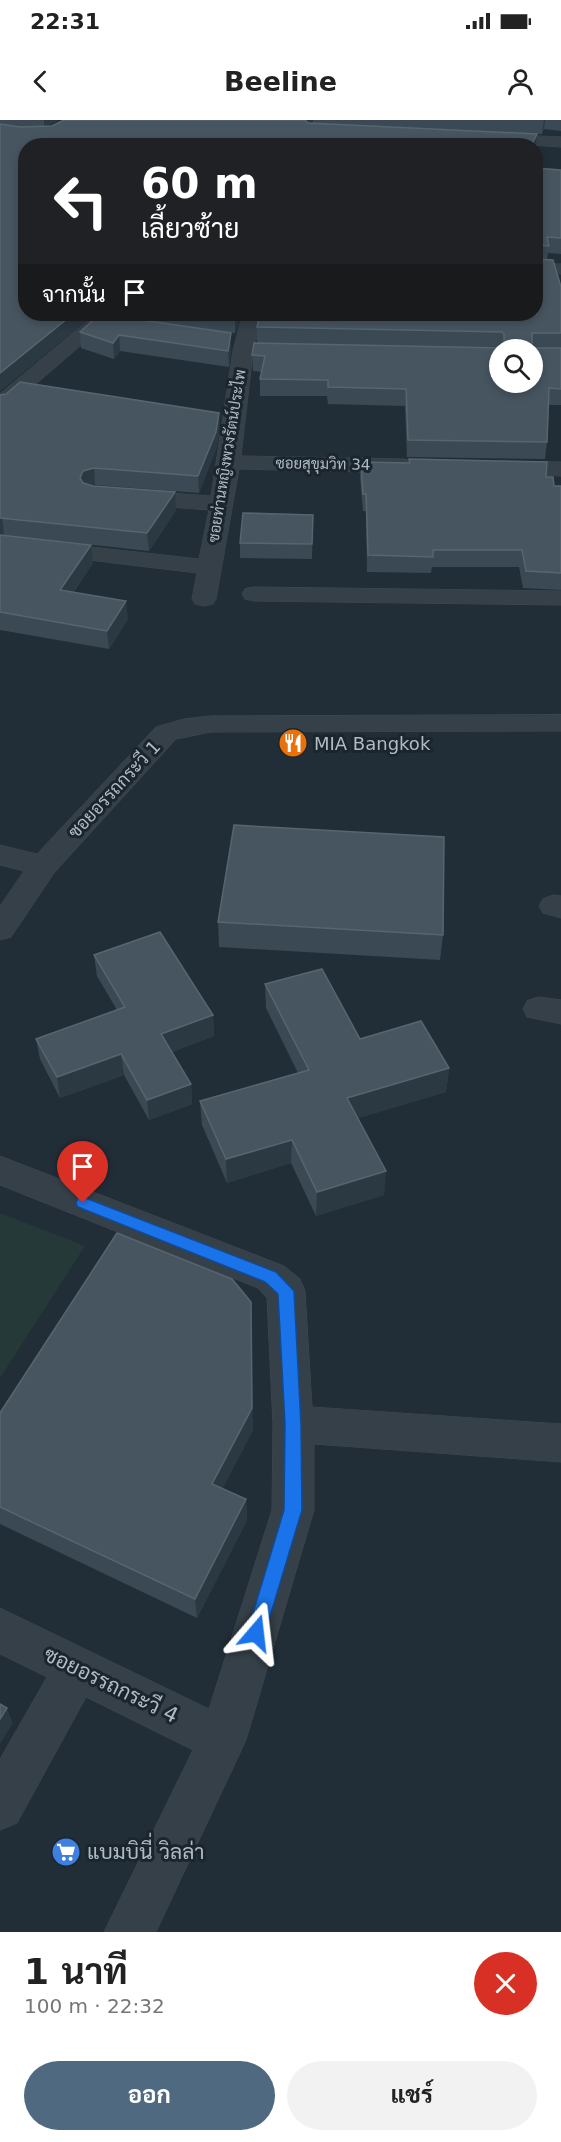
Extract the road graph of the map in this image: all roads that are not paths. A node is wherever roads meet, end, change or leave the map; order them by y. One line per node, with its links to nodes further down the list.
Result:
1 (543, 142): 2 (street)
2 (561, 142)
3 (543, 268): 4 (street)
4 (561, 269)
5 (99, 321): 10 (street)
6 (251, 321): 8 (street, ซอยท่านหญิงพวงรัตน์ประไพ)
7 (222, 340): 8 (street)
8 (244, 347): 9 (street); 12 (street, ซอยท่านหญิงพวงรัตน์ประไพ)
9 (266, 352)
10 (0, 405)
11 (212, 416): 12 (street)
12 (234, 419): 13 (street, ซอยท่านหญิงพวงรัตน์ประไพ)
13 (229, 462): 14 (street, ซอยสุขุมวิท 34); 18 (street, ซอยท่านหญิงพวงรัตน์ประไพ)
14 (420, 466)
15 (479, 467): 16 (street)
16 (561, 469)
17 (107, 495): 18 (street)
18 (221, 504): 20 (street, ซอยท่านหญิงพวงรัตน์ประไพ)
19 (27, 547): 20 (street)
20 (210, 567): 23 (street, ซอยท่านหญิงพวงรัตน์ประไพ)
21 (254, 594): 22 (street)
22 (561, 598)
23 (204, 599)
24 (561, 723): 26 (street, ซอยอรรถกระวี 1)
25 (0, 855): 26 (street)
26 (43, 866): 27 (street, ซอยอรรถกระวี 1)
27 (0, 929)
28 (0, 1170): 29 (street)
29 (293, 1424): 30 (street); 33 (street)
30 (561, 1443)
31 (0, 1630): 32 (street, ซอยอรรถกระวี 4)
32 (77, 1668): 33 (street, ซอยอรรถกระวี 4); 34 (street)
33 (223, 1740): 35 (street)
34 (0, 1806)
35 (129, 1932)

